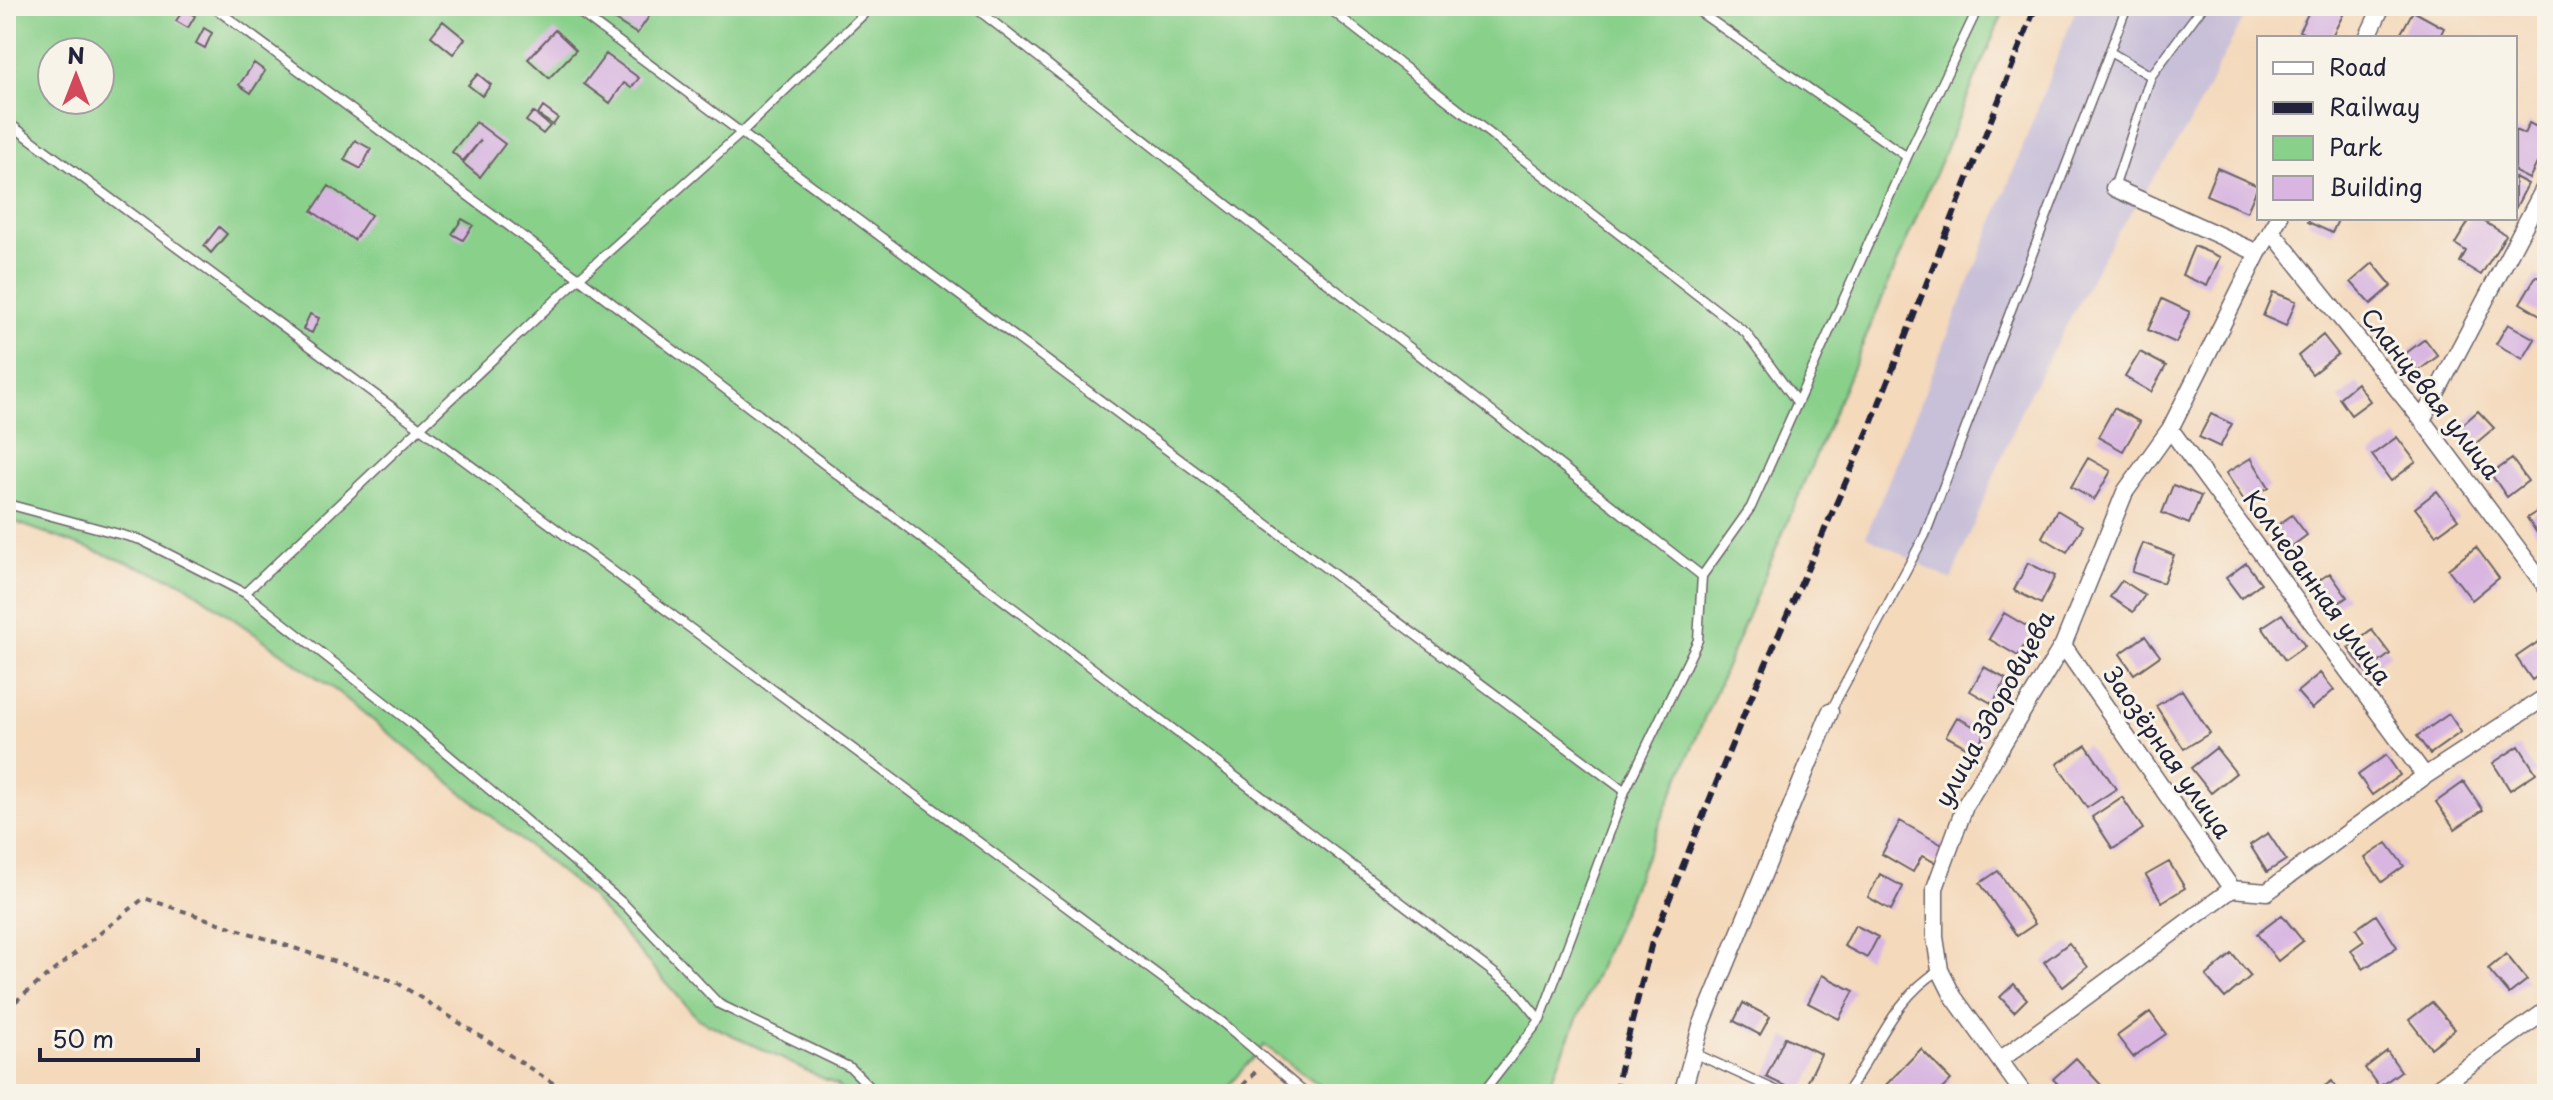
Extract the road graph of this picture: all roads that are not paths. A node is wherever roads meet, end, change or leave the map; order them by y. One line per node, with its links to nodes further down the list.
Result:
1 (212, 6): 21 (lane)
2 (571, 6): 15 (lane)
3 (872, 6): 15 (lane)
4 (973, 6): 27 (lane)
5 (1326, 6): 22 (lane)
6 (1691, 6): 16 (lane)
7 (1979, 6): 16 (lane)
8 (2127, 6): 12 (lane)
9 (2203, 6): 13 (lane)
10 (2382, 6): 11 (street)
11 (2368, 36)
12 (2110, 52): 13 (lane); 32 (lane)
13 (2151, 76): 18 (lane)
14 (6, 121): 24 (lane)
15 (740, 134): 21 (lane); 34 (lane)
16 (1907, 157): 22 (lane)
17 (2547, 183): 23 (street)
18 (2114, 188): 20 (street)
19 (2275, 225): 20 (street, улица Здоровцева); 23 (street, Сланцевая улица)
20 (2258, 253): 25 (street, улица Здоровцева)
21 (579, 278): 24 (lane); 38 (lane)
22 (1797, 402): 27 (lane)
23 (2422, 420): 28 (street, Сланцевая улица)
24 (420, 428): 29 (lane); 42 (lane)
25 (2170, 429): 30 (street, улица Здоровцева); 33 (street, Колчеданная улица)
26 (6, 499): 29 (lane)
27 (1702, 576): 34 (lane)
28 (2547, 588)
29 (245, 593): 41 (lane)
30 (2063, 645): 35 (street, Заозёрная улица); 36 (street, улица Здоровцева)
31 (2547, 696): 33 (street)
32 (1830, 712): 39 (street)
33 (2425, 776): 35 (street)
34 (1625, 791): 38 (lane)
35 (2232, 889): 40 (street)
36 (1940, 970): 40 (street, улица Здоровцева); 46 (lane)
37 (2547, 1010): 48 (street)
38 (1540, 1020): 43 (lane)
39 (1694, 1053): 44 (street); 45 (lane)
40 (2000, 1060): 47 (street, улица Здоровцева)
41 (877, 1094)
42 (1306, 1094)
43 (1482, 1094)
44 (1682, 1094)
45 (1784, 1094)
46 (1845, 1094)
47 (2024, 1094)
48 (2429, 1094)

